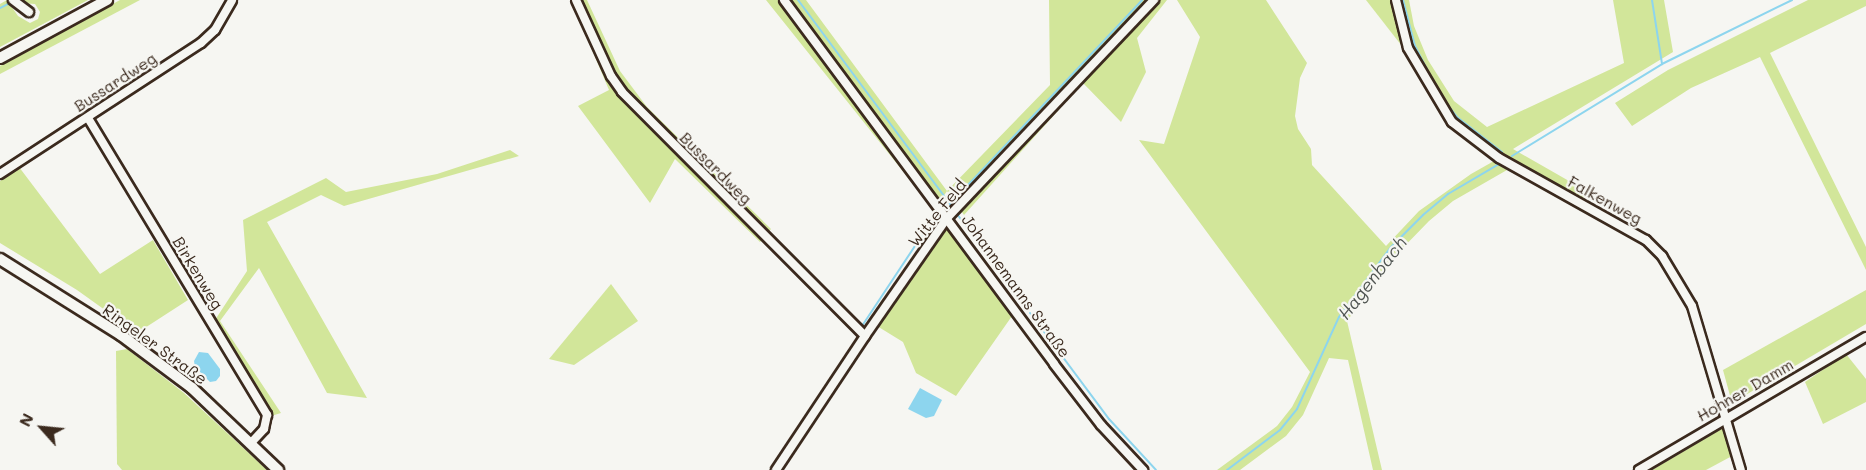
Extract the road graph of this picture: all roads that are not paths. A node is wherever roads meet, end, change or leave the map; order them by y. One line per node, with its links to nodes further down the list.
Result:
1 (107, 0): 9 (street)
2 (232, 0): 10 (street, Bussardweg)
3 (576, 0): 14 (street, Bussardweg)
4 (784, 0): 12 (street, Johannemanns Straße)
5 (1154, 0): 12 (street, Witte Feld)
6 (1396, 0): 16 (street, Falkenweg)
7 (14, 2): 8 (street)
8 (29, 12)
9 (0, 58)
10 (88, 118): 11 (street, Bussardweg); 17 (street, Birkenweg)
11 (0, 174)
12 (947, 218): 14 (street, Witte Feld); 20 (street, Johannemanns Straße)
13 (0, 259): 17 (street, Ringeler Straße)
14 (865, 336): 19 (street, Witte Feld)
15 (1866, 337): 16 (street, Hohner Damm)
16 (1726, 419): 21 (street, Hohner Damm); 22 (street, Falkenweg)
17 (251, 443): 18 (street, Ringeler Straße)
18 (278, 470)
19 (776, 470)
20 (1143, 470)
21 (1639, 470)
22 (1741, 470)

